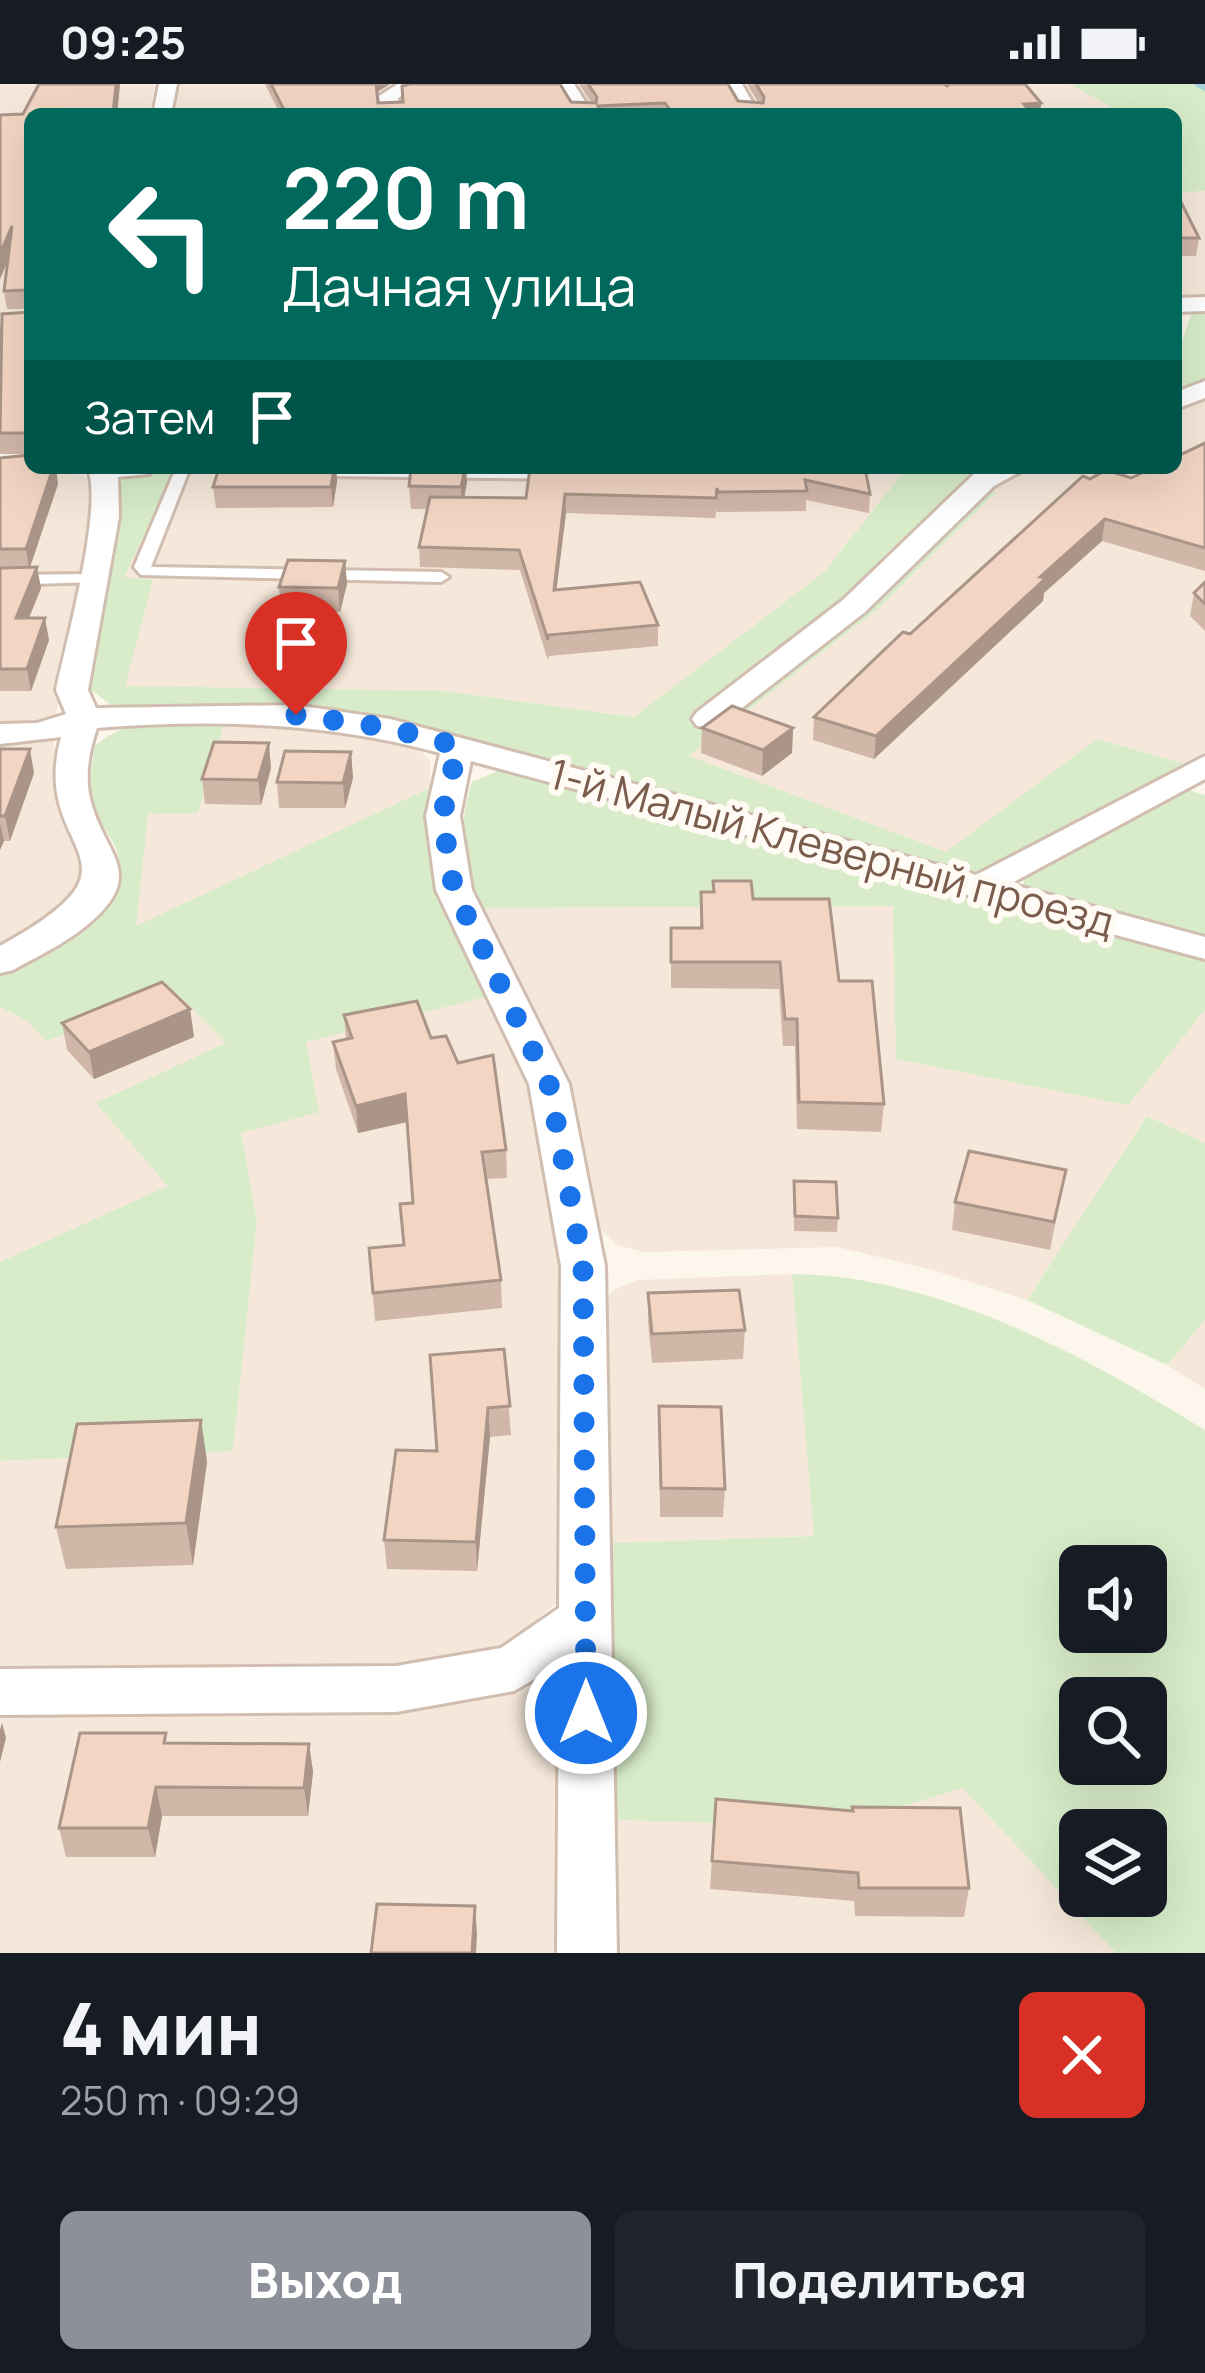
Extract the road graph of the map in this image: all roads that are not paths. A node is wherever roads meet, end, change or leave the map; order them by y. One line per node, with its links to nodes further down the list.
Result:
1 (445, 84): 2 (street)
2 (390, 108)
3 (103, 474): 7 (street)
4 (181, 474): 6 (lane)
5 (999, 474): 10 (street)
6 (441, 577)
7 (92, 579): 8 (lane); 9 (street)
8 (0, 580)
9 (84, 718): 11 (street, 1-й Малый Клеверный проезд); 12 (street, 1-й Малый Клеверный проезд); 16 (street)
10 (708, 719)
11 (0, 734)
12 (458, 746): 14 (street, 1-й Малый Клеверный проезд); 17 (street)
13 (1205, 766): 14 (street)
14 (984, 886): 15 (street, 1-й Малый Клеверный проезд)
15 (1205, 948)
16 (0, 962)
17 (586, 1617): 18 (street); 19 (street)
18 (0, 1692)
19 (587, 1953)

